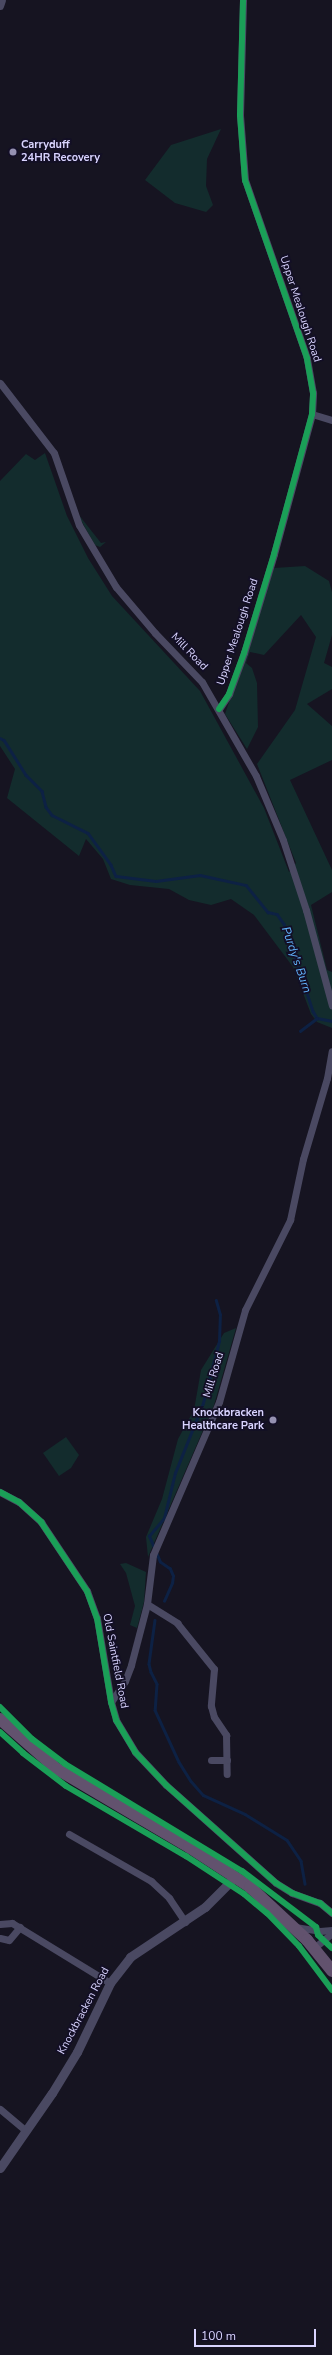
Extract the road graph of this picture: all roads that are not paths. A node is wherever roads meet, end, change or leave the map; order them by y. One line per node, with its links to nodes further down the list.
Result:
1 (2, 0): 3 (street)
2 (244, 0): 5 (street, Upper Mealough Road)
3 (0, 6)
4 (0, 382): 7 (street, Mill Road)
5 (312, 414): 6 (street); 7 (street, Upper Mealough Road)
6 (332, 420)
7 (219, 709): 8 (street, Mill Road)
8 (332, 1006)
9 (332, 1051): 11 (street, Mill Road)
10 (0, 1492): 12 (street, Old Saintfield Road)
11 (147, 1604): 12 (street, Mill Road); 15 (street)
12 (111, 1702): 19 (street, Old Saintfield Road)
13 (0, 1719): 18 (highway)
14 (211, 1760): 15 (street)
15 (227, 1760): 16 (street)
16 (227, 1774)
17 (69, 1834): 20 (street)
18 (235, 1876): 20 (street, Knockbracken Road); 23 (highway)
19 (332, 1913)
20 (185, 1922): 29 (street, Knockbracken Road)
21 (0, 1924): 22 (street)
22 (20, 1927): 26 (street); 29 (street)
23 (295, 1927): 24 (street); 27 (highway)
24 (332, 1930)
25 (332, 1933): 27 (street)
26 (0, 1938)
27 (314, 1948): 28 (highway)
28 (332, 1971)
29 (110, 1983): 31 (street, Knockbracken Road)
30 (0, 2109): 31 (street)
31 (26, 2131): 32 (street, Knockbracken Road)
32 (0, 2168)

